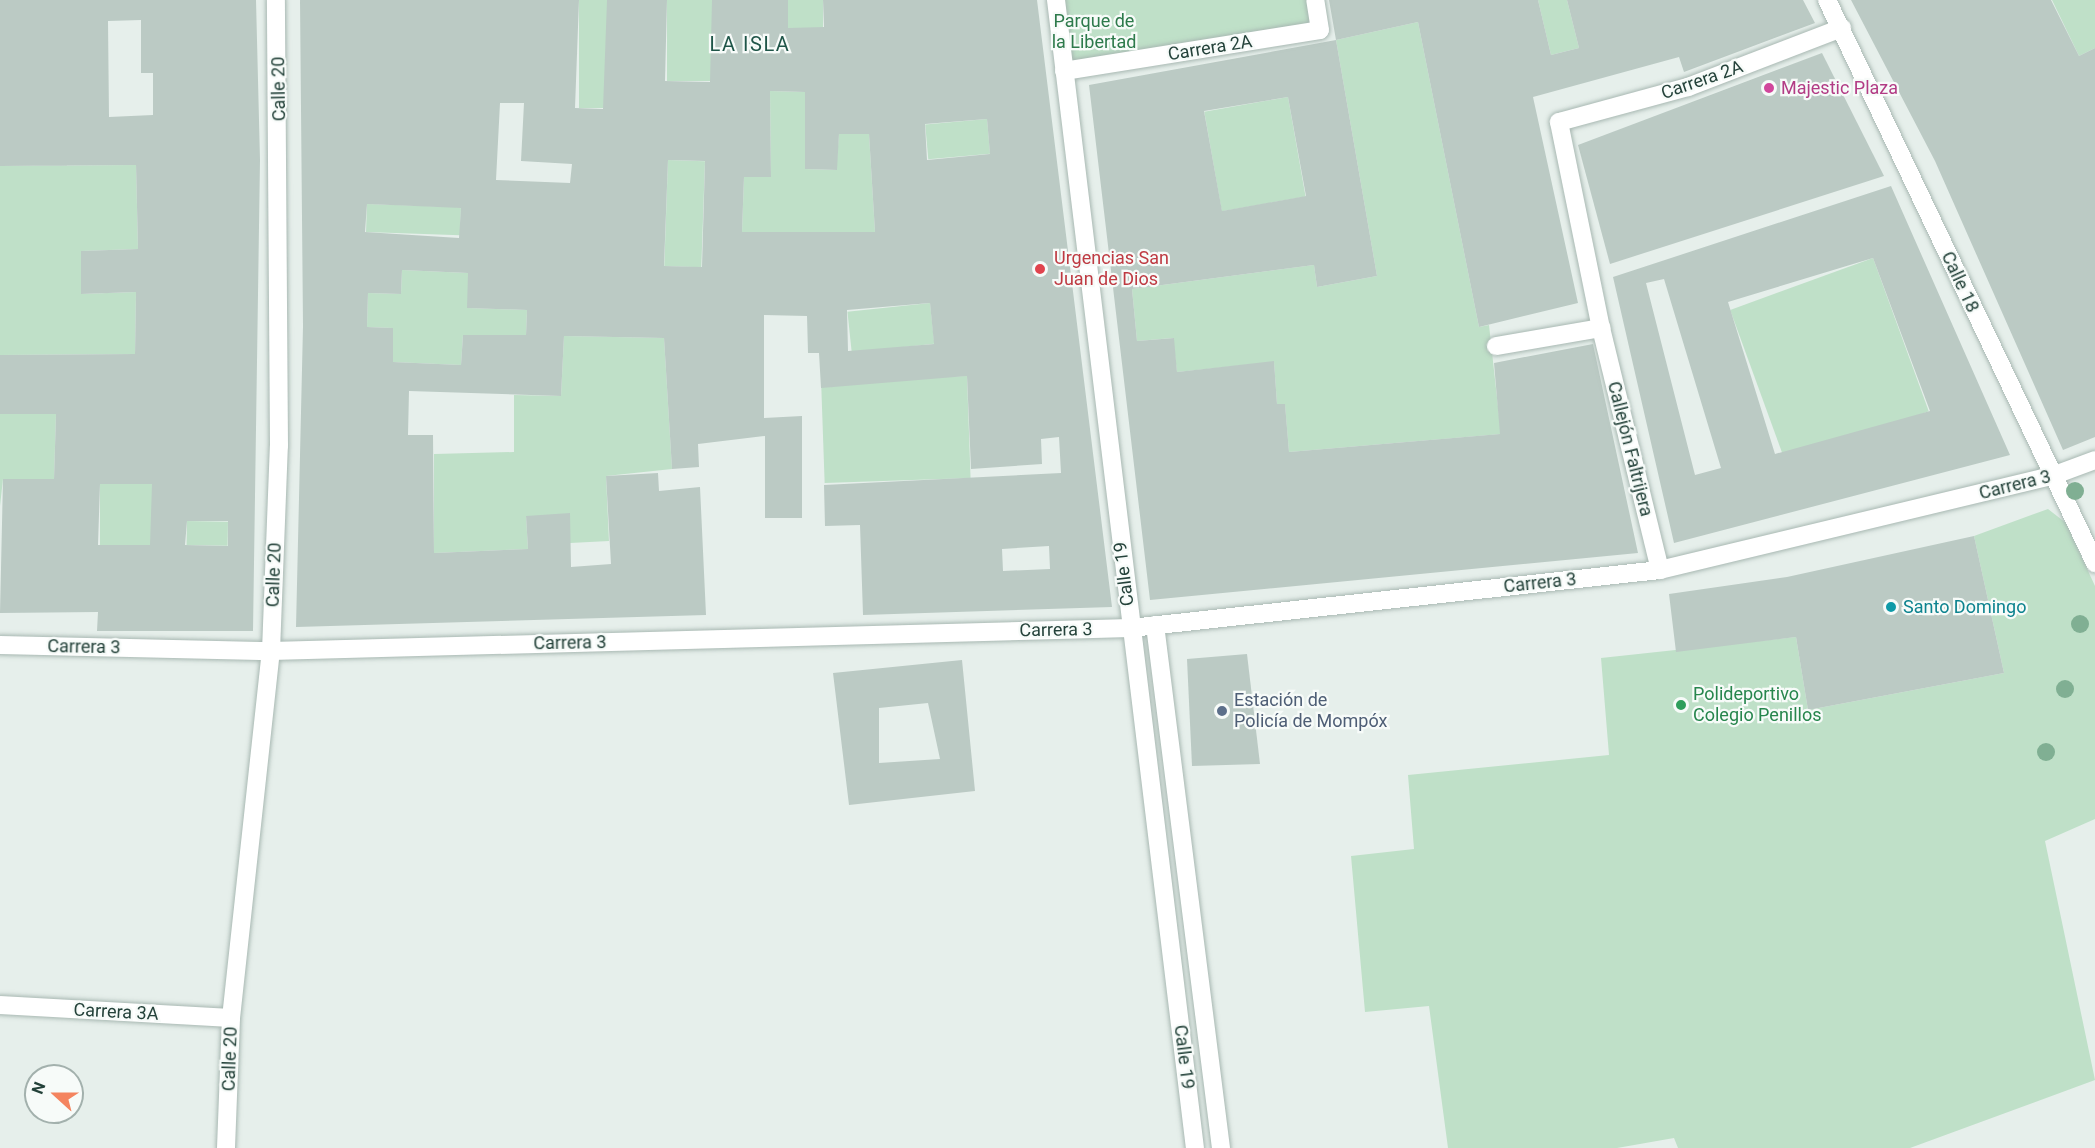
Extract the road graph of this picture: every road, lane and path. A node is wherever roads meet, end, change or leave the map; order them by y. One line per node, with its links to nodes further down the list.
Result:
1 (276, 0): 17 (street, Calle 20)
2 (1056, 0): 6 (street, Calle 19)
3 (1315, 0): 6 (street, Carrera 2A)
4 (1827, 0): 5 (street, Calle 18)
5 (1842, 28): 7 (street, Carrera 2A); 11 (street, Calle 18)
6 (1064, 72): 15 (street, Calle 19)
7 (1559, 122): 8 (street, Callejón Faltrijera)
8 (1601, 328): 9 (street); 13 (street, Callejón Faltrijera)
9 (1496, 346)
10 (2095, 460): 11 (street, Carrera 3)
11 (2052, 476): 12 (street, Calle 18); 13 (street, Carrera 3)
12 (2095, 563)
13 (1660, 570): 14 (street, Carrera 3)
14 (1155, 625): 15 (street, Carrera 3); 22 (street, Calle 19)
15 (1131, 628): 17 (street, Carrera 3); 21 (street, Calle 19)
16 (0, 645): 17 (street, Carrera 3)
17 (271, 651): 19 (street, Calle 20)
18 (0, 1005): 19 (street, Carrera 3A)
19 (231, 1018): 20 (street, Calle 20)
20 (226, 1148)
21 (1196, 1148)
22 (1221, 1148)

